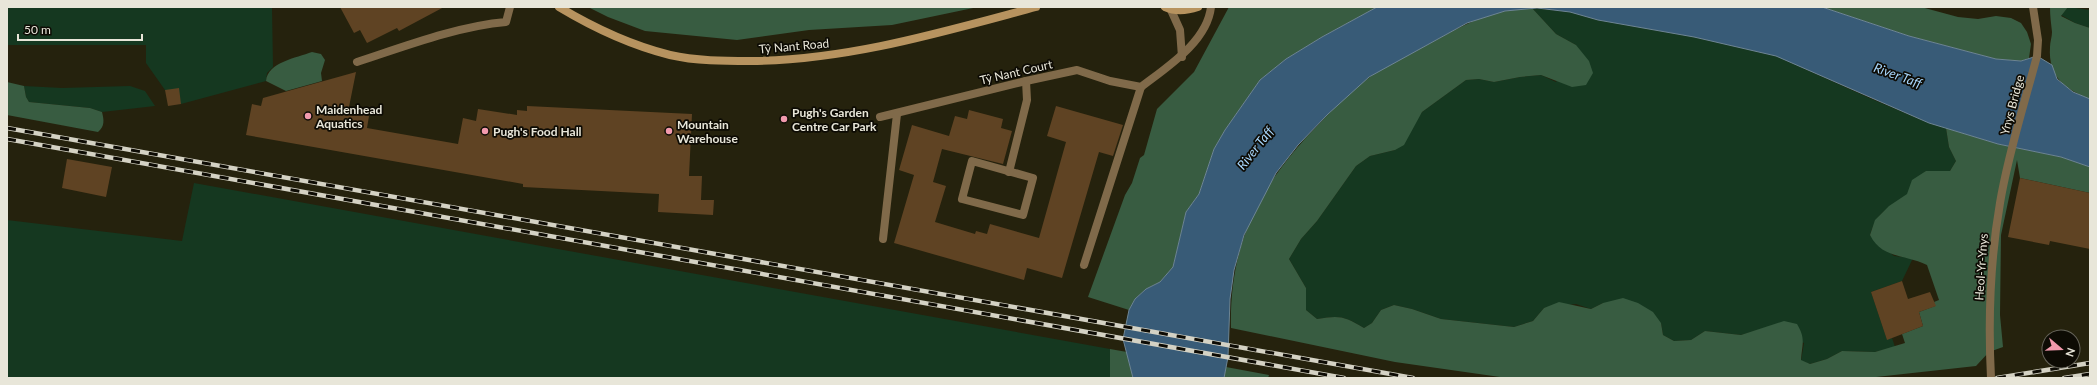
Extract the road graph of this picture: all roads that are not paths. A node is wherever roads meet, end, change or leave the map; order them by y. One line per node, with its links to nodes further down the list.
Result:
1 (510, 7): 9 (lane)
2 (559, 7): 3 (main road, Tŷ Nant Road)
3 (1036, 7)
4 (1198, 7): 7 (main road)
5 (1211, 7): 8 (lane)
6 (2033, 7): 14 (lane, Ynys Bridge)
7 (1168, 8): 8 (lane)
8 (1182, 57): 11 (lane)
9 (357, 62)
10 (1026, 81): 11 (lane, Tŷ Nant Court); 12 (lane, Tŷ Nant Court); 15 (lane)
11 (1141, 87): 17 (lane)
12 (897, 114): 13 (lane, Tŷ Nant Court); 16 (lane)
13 (880, 117)
14 (2010, 160): 18 (lane, Heol-Yr-Ynys)
15 (1009, 172): 15 (lane)
16 (882, 239)
17 (1084, 265)
18 (1991, 378)

